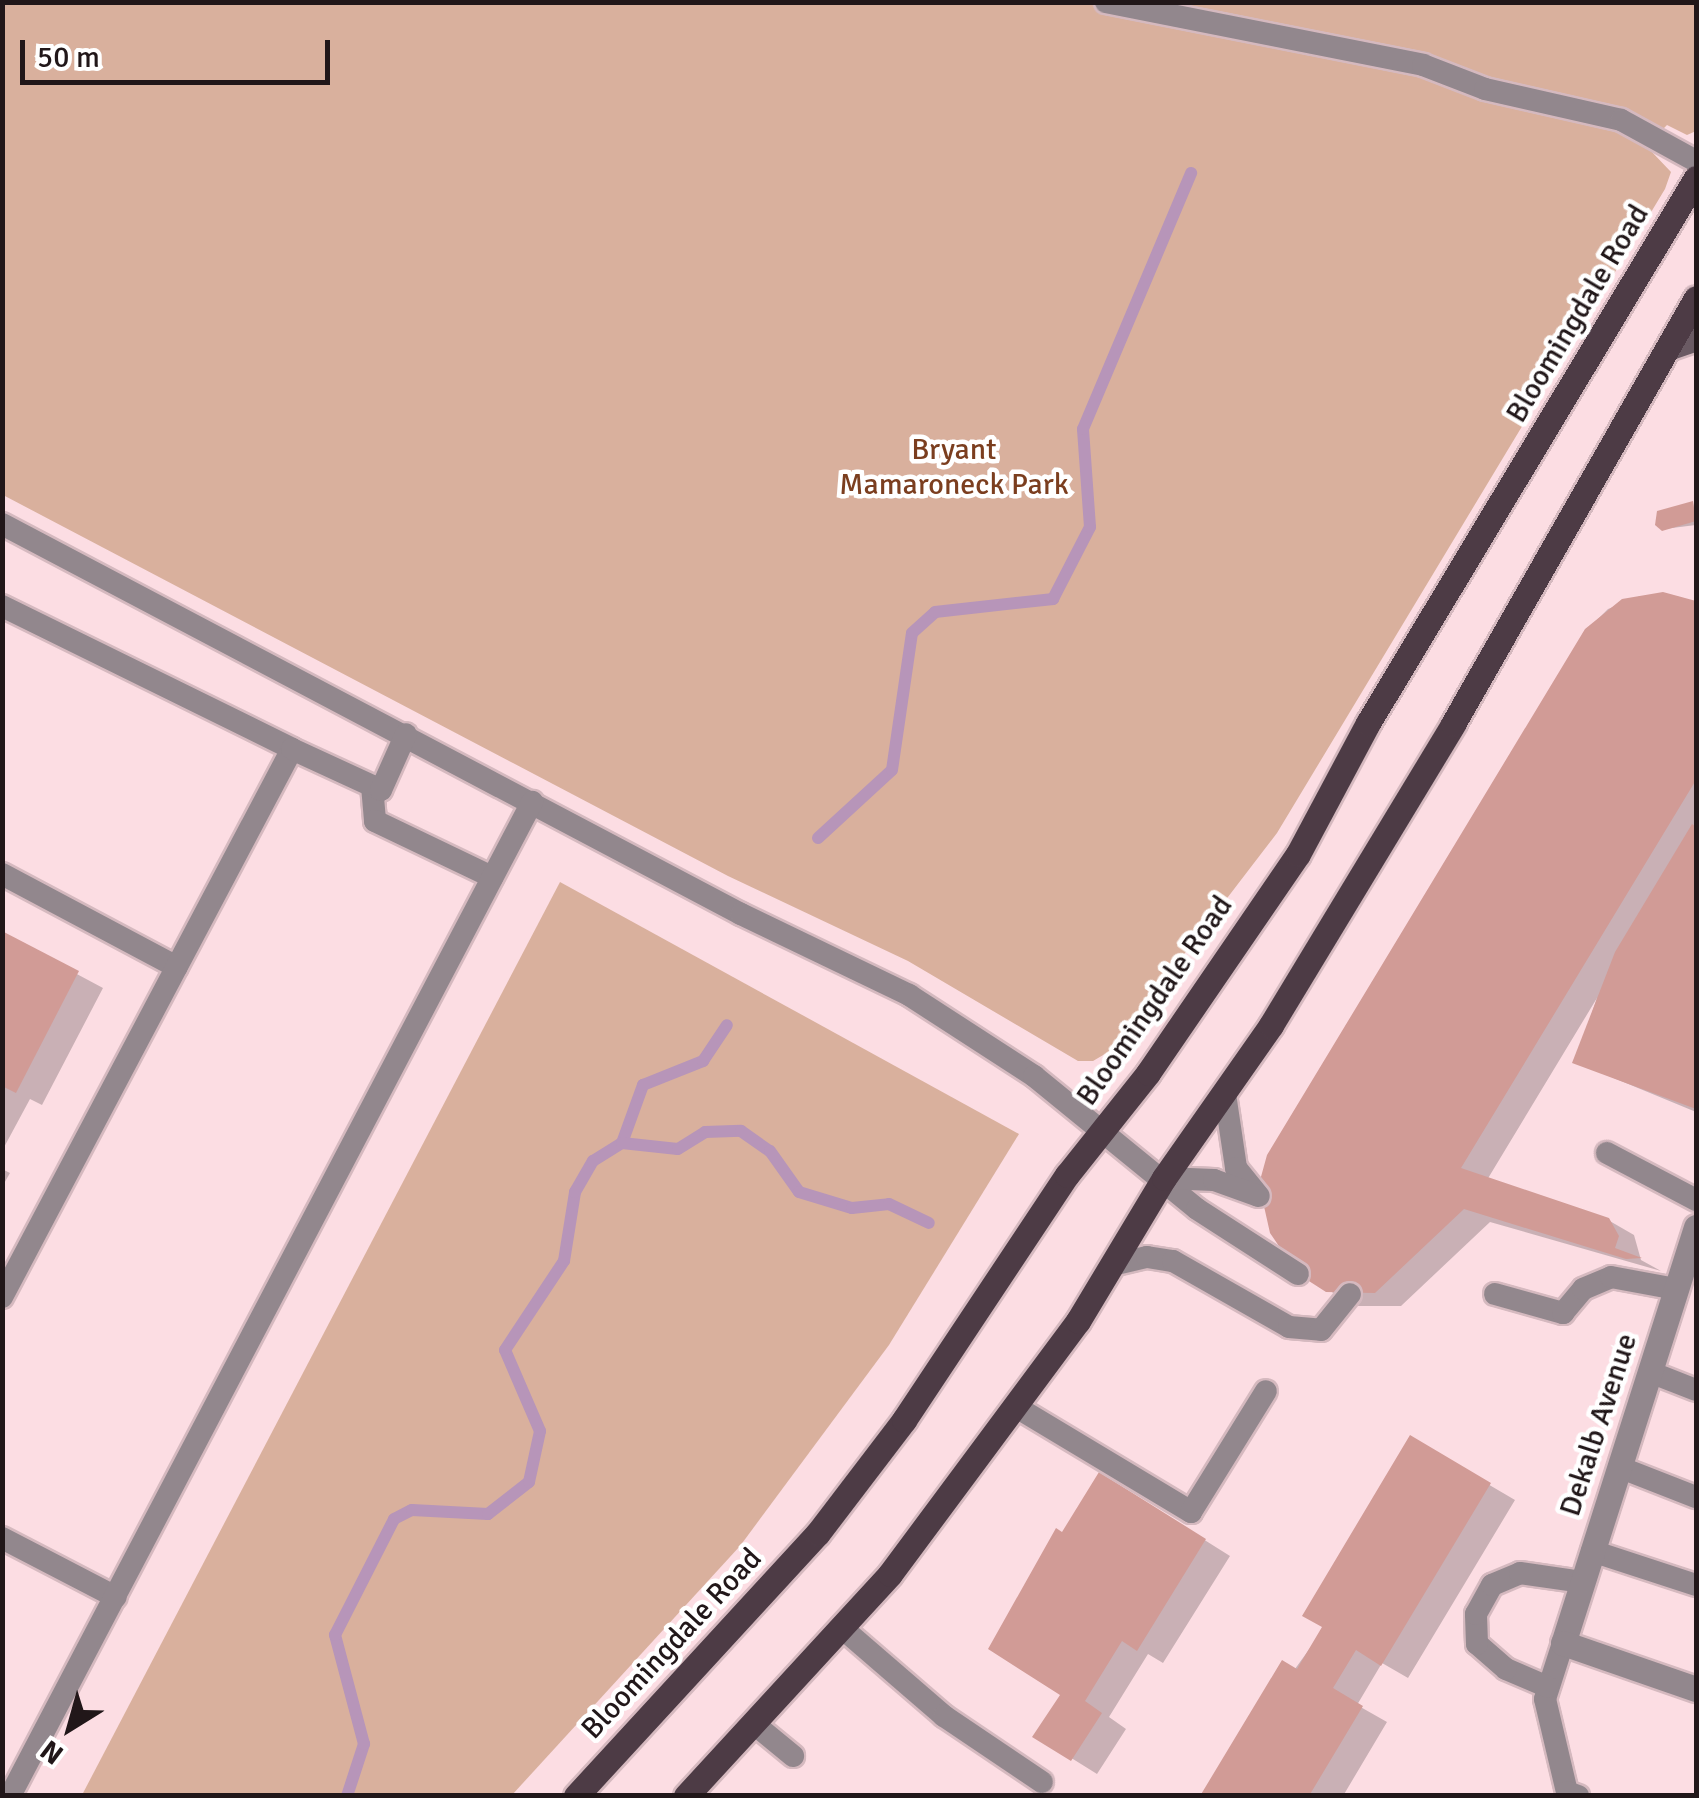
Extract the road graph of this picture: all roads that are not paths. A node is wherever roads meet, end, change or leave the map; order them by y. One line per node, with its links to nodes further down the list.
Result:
1 (1106, 2): 2 (lane)
2 (1696, 161)
3 (1696, 178): 16 (main road, Bloomingdale Road)
4 (1696, 298): 5 (main road)
5 (1685, 342): 15 (main road)
6 (2, 524): 8 (lane)
7 (2, 606): 9 (lane)
8 (406, 734): 10 (lane); 11 (lane)
9 (292, 749): 10 (lane); 14 (lane)
10 (372, 786): 13 (lane)
11 (532, 802): 13 (lane); 16 (lane)
12 (2, 874): 14 (lane)
13 (492, 878): 37 (lane)
14 (177, 967): 26 (lane)
15 (1225, 1094): 18 (main road); 18 (lane)
16 (1103, 1130): 18 (lane); 47 (main road, Bloomingdale Road)
17 (1607, 1153): 19 (lane)
18 (1164, 1178): 21 (main road); 22 (lane)
19 (1696, 1200)
20 (1696, 1227): 23 (street, Dekalb Avenue)
21 (1112, 1265): 24 (lane); 30 (main road)
22 (1298, 1274)
23 (1685, 1279): 25 (lane); 27 (street, Dekalb Avenue)
24 (1350, 1294)
25 (1495, 1294)
26 (2, 1297)
27 (1650, 1372): 28 (lane); 31 (street, Dekalb Avenue)
28 (1696, 1390)
29 (1266, 1391): 30 (lane)
30 (1018, 1408): 38 (main road)
31 (1619, 1467): 32 (lane); 34 (street, Dekalb Avenue)
32 (1696, 1497)
33 (2, 1538): 37 (lane)
34 (1592, 1552): 35 (street, Dekalb Avenue); 36 (lane)
35 (1582, 1582): 39 (street, Dekalb Avenue); 40 (lane)
36 (1696, 1585)
37 (116, 1598): 46 (lane)
38 (841, 1628): 42 (main road); 44 (lane)
39 (1563, 1643): 40 (lane); 41 (street)
40 (1548, 1687): 45 (lane)
41 (1696, 1689)
42 (753, 1724): 43 (lane); 48 (main road)
43 (793, 1756)
44 (1042, 1782)
45 (1570, 1794)
46 (10, 1796)
47 (576, 1796)
48 (686, 1796)

